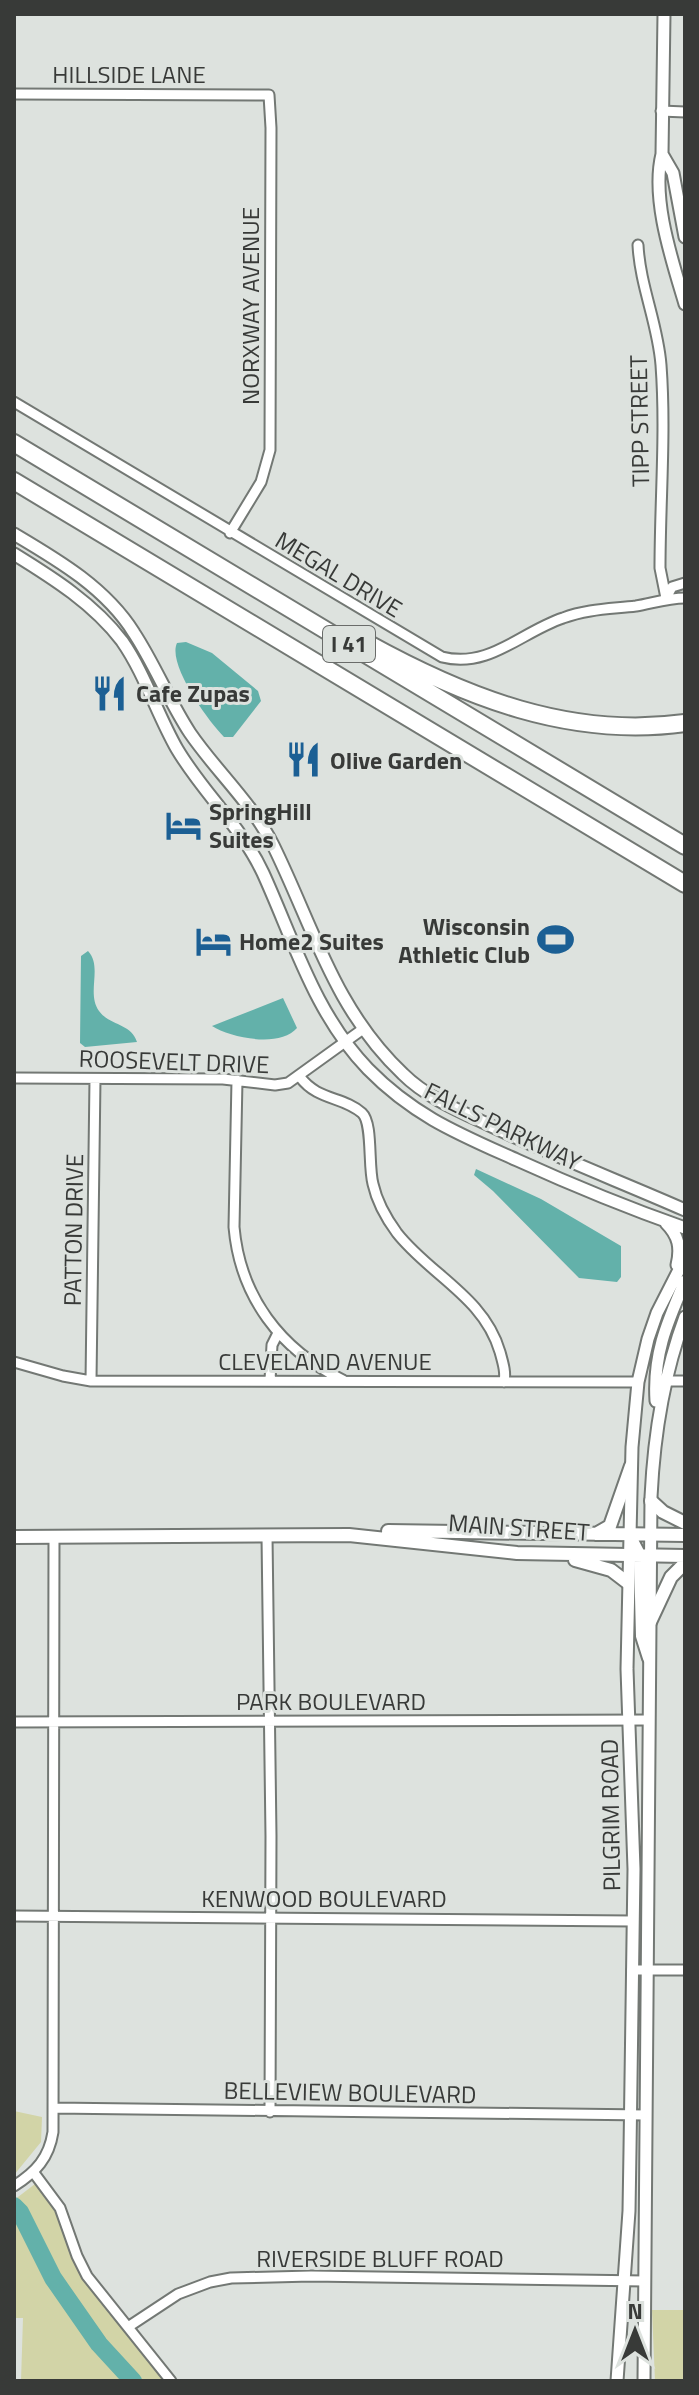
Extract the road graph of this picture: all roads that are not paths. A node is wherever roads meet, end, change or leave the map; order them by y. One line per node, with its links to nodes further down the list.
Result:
1 (664, 14): 4 (street)
2 (14, 94): 3 (street, HILLSIDE LANE)
3 (243, 94): 14 (street, NORXWAY AVENUE)
4 (661, 111): 5 (street); 6 (street)
5 (685, 112)
6 (662, 154): 7 (street); 9 (street)
7 (685, 237)
8 (638, 245): 18 (street, TIPP STREET)
9 (685, 304)
10 (14, 402): 14 (street, MEGAL DRIVE)
11 (14, 443): 13 (highway, I 41)
12 (14, 481): 21 (highway, I 41)
13 (133, 514): 20 (highway); 22 (highway, I 41)
14 (230, 533): 18 (street, MEGAL DRIVE)
15 (14, 534): 25 (street, FALLS PARKWAY)
16 (14, 554): 26 (street, FALLS PARKWAY)
17 (685, 583): 18 (street, MEGAL DRIVE)
18 (666, 598): 19 (street, MEGAL DRIVE)
19 (685, 598)
20 (685, 723)
21 (519, 784): 23 (highway, I 41); 24 (highway)
22 (685, 846)
23 (685, 884)
24 (685, 894)
25 (363, 1029): 26 (street, ROOSEVELT DRIVE); 32 (street, FALLS PARKWAY)
26 (345, 1042): 27 (street, ROOSEVELT DRIVE); 34 (street, FALLS PARKWAY)
27 (300, 1077): 30 (street, ROOSEVELT DRIVE); 46 (street)
28 (14, 1078): 29 (street, ROOSEVELT DRIVE)
29 (95, 1079): 30 (street, ROOSEVELT DRIVE); 42 (street, PATTON DRIVE)
30 (237, 1080): 39 (street)
31 (685, 1200): 32 (street)
32 (670, 1203): 33 (street, FALLS PARKWAY)
33 (685, 1210)
34 (662, 1220): 35 (street, FALLS PARKWAY); 37 (street)
35 (685, 1228)
36 (685, 1258): 37 (street)
37 (680, 1279): 47 (street); 48 (street)
38 (685, 1317): 44 (street, PILGRIM ROAD)
39 (278, 1333): 41 (street); 43 (street)
40 (14, 1362): 42 (street, CLEVELAND AVENUE)
41 (270, 1380): 42 (street, CLEVELAND AVENUE); 43 (street, CLEVELAND AVENUE)
42 (91, 1381)
43 (345, 1381): 46 (street, CLEVELAND AVENUE)
44 (665, 1381): 45 (street); 48 (street, PILGRIM ROAD)
45 (685, 1381)
46 (504, 1382): 47 (street, CLEVELAND AVENUE)
47 (638, 1382): 49 (street)
48 (657, 1417): 50 (street, PILGRIM ROAD)
49 (631, 1466): 53 (main road); 54 (street)
50 (651, 1501): 51 (main road); 55 (street, PILGRIM ROAD)
51 (685, 1523)
52 (349, 1535): 53 (main road, MAIN STREET); 57 (main road, MAIN STREET); 60 (main road, MAIN STREET)
53 (594, 1535): 54 (main road, MAIN STREET)
54 (629, 1535): 55 (main road, MAIN STREET); 61 (main road)
55 (651, 1535): 56 (main road, MAIN STREET); 61 (street, PILGRIM ROAD)
56 (685, 1535)
57 (267, 1536): 59 (main road, MAIN STREET); 69 (street)
58 (14, 1537): 59 (main road, MAIN STREET)
59 (54, 1537): 71 (street)
60 (553, 1554): 61 (main road, MAIN STREET); 64 (main road)
61 (640, 1556): 62 (main road, MAIN STREET); 64 (street, PILGRIM ROAD); 65 (street, PILGRIM ROAD); 66 (main road)
62 (685, 1556)
63 (685, 1563): 65 (main road)
64 (628, 1583): 67 (street, PILGRIM ROAD)
65 (650, 1622): 66 (street, PILGRIM ROAD)
66 (649, 1658): 68 (street, PILGRIM ROAD)
67 (630, 1720): 68 (street, PARK BOULEVARD); 69 (street, PARK BOULEVARD); 72 (street, PILGRIM ROAD)
68 (648, 1720): 73 (street, PILGRIM ROAD)
69 (269, 1721): 71 (street, PARK BOULEVARD); 76 (street)
70 (14, 1722): 71 (street, PARK BOULEVARD)
71 (55, 1722): 75 (street)
72 (634, 1869): 73 (street); 77 (street, PILGRIM ROAD)
73 (649, 1869): 79 (street, PILGRIM ROAD)
74 (14, 1916): 75 (street, KENWOOD BOULEVARD)
75 (54, 1916): 76 (street, KENWOOD BOULEVARD); 81 (street)
76 (270, 1918): 77 (street, KENWOOD BOULEVARD); 82 (street)
77 (633, 1921): 78 (street, PILGRIM ROAD)
78 (632, 1970): 79 (street); 83 (street, PILGRIM ROAD)
79 (648, 1970): 80 (street); 84 (street, PILGRIM ROAD)
80 (685, 1970)
81 (54, 2108): 82 (street, BELLEVIEW BOULEVARD); 85 (street)
82 (270, 2112): 83 (street, BELLEVIEW BOULEVARD)
83 (630, 2115): 84 (street, BELLEVIEW BOULEVARD); 87 (street, PILGRIM ROAD)
84 (646, 2115): 88 (street, PILGRIM ROAD)
85 (34, 2173): 86 (street); 89 (street)
86 (14, 2186)
87 (623, 2281): 88 (street, RIVERSIDE BLUFF ROAD); 89 (street, RIVERSIDE BLUFF ROAD); 91 (street, PILGRIM ROAD)
88 (645, 2281): 92 (street, PILGRIM ROAD)
89 (128, 2327): 90 (street)
90 (171, 2381)
91 (617, 2381)
92 (644, 2381)

